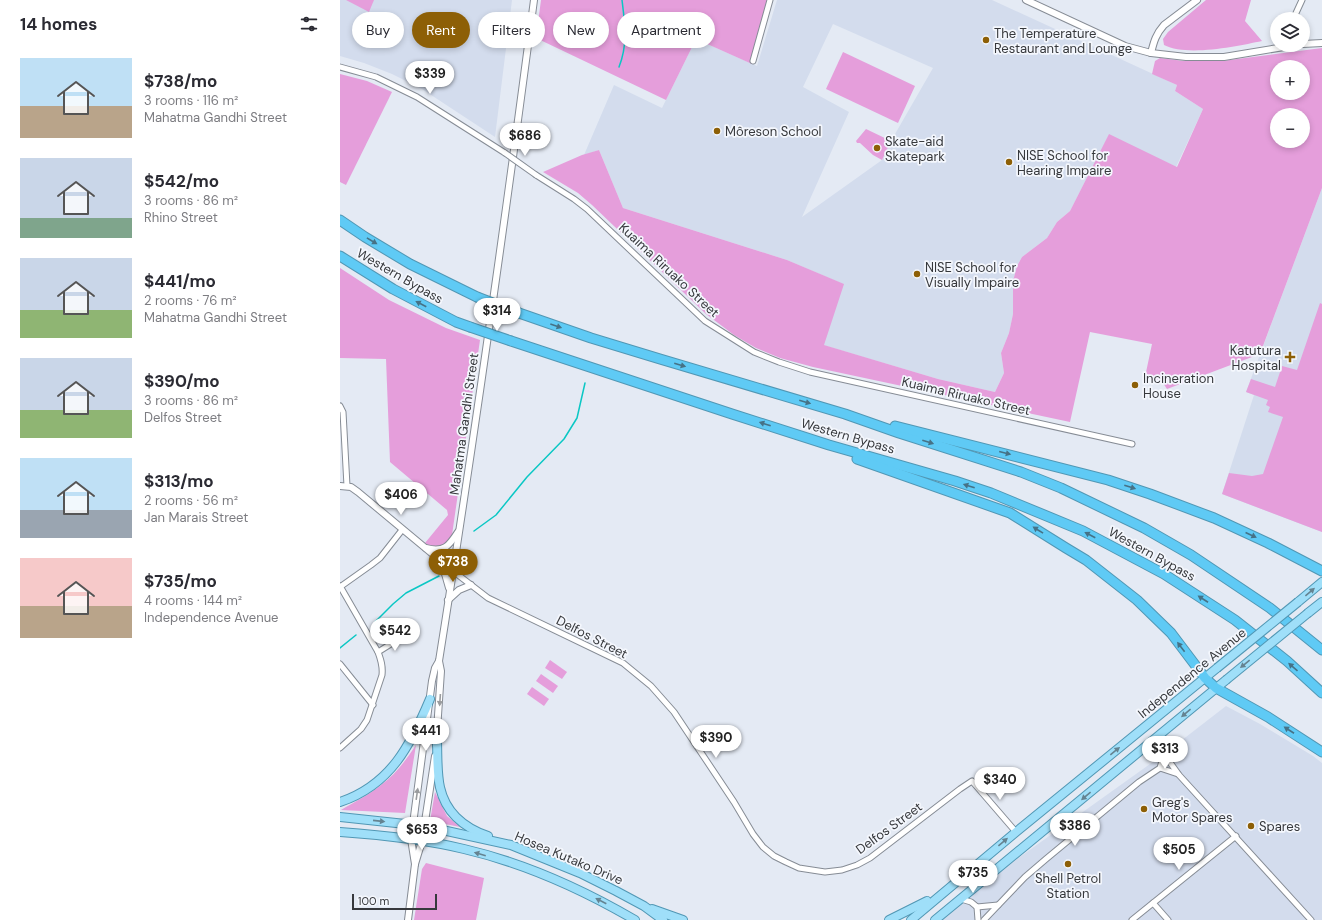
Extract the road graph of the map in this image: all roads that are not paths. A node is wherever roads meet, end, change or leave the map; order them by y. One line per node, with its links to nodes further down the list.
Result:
1 (534, 0): 21 (street, Mahatma Gandhi Street)
2 (770, 0): 11 (street)
3 (1026, 0): 10 (street)
4 (1197, 0): 10 (street)
5 (1302, 0): 6 (street)
6 (1296, 12)
7 (1322, 43): 8 (street)
8 (1310, 44)
9 (1270, 49): 10 (street)
10 (1151, 53)
11 (753, 61)
12 (340, 67): 17 (street, Kuaima Riruako Street, bridge)
13 (340, 220): 16 (highway, Western Bypass, one-way to 16, bridge)
14 (340, 256): 18 (highway, Western Bypass, one-way to 14, bridge)
15 (340, 406): 20 (street)
16 (845, 414): 26 (highway, one-way to 26); 34 (highway, Western Bypass, one-way to 34)
17 (1132, 444)
18 (829, 445): 38 (highway, one-way to 18); 40 (highway, Western Bypass, one-way to 18)
19 (340, 486): 20 (street)
20 (347, 486): 22 (street)
21 (460, 529): 23 (street); 25 (street, Mahatma Gandhi Street)
22 (402, 530): 23 (street); 29 (street)
23 (424, 547): 24 (street)
24 (436, 557): 25 (street); 30 (street)
25 (453, 570): 28 (street, Delfos Street); 30 (street, Mahatma Gandhi Street)
26 (1322, 571)
27 (1322, 582): 38 (main road, Independence Avenue, one-way to 27, bridge)
28 (471, 585): 31 (street); 55 (street, Delfos Street)
29 (340, 587): 35 (street)
30 (450, 591): 31 (street, Mahatma Gandhi Street)
31 (448, 600): 36 (street, Mahatma Gandhi Street)
32 (1322, 602): 39 (main road, Independence Avenue, one-way to 39, bridge)
33 (402, 637): 35 (street)
34 (1322, 650)
35 (378, 652): 42 (street)
36 (439, 661): 41 (street, Mahatma Gandhi Street); 44 (street, Mahatma Gandhi Street, one-way to 44)
37 (340, 664): 42 (street)
38 (1204, 678): 39 (highway); 55 (main road, Independence Avenue, one-way to 38)
39 (1216, 688): 43 (main road, Independence Avenue, one-way to 43); 46 (highway, one-way to 39)
40 (1322, 693)
41 (430, 699): 50 (main road); 52 (street, Mahatma Gandhi Street, one-way to 41)
42 (373, 705): 45 (street)
43 (1159, 736): 47 (street); 62 (main road, Independence Avenue, one-way to 62)
44 (437, 742): 53 (street, Mahatma Gandhi Street); 59 (main road)
45 (340, 748)
46 (1322, 752)
47 (1164, 754): 48 (street); 49 (street)
48 (1160, 768): 49 (street); 64 (street)
49 (1179, 775): 56 (street)
50 (340, 802)
51 (340, 817): 52 (main road, Hosea Kutako Drive, one-way to 52)
52 (413, 825): 53 (main road, Hosea Kutako Drive); 57 (street, Mahatma Gandhi Street)
53 (424, 826): 58 (street, Mahatma Gandhi Street); 59 (main road, Hosea Kutako Drive)
54 (340, 832): 57 (main road, Hosea Kutako Drive)
55 (1016, 832): 61 (main road, Independence Avenue, one-way to 55)
56 (1236, 836): 63 (street); 78 (street)
57 (411, 839): 58 (main road, Hosea Kutako Drive); 60 (street, Mahatma Gandhi Street)
58 (422, 841): 60 (street, Mahatma Gandhi Street); 68 (main road, Hosea Kutako Drive, one-way to 58)
59 (511, 845): 65 (main road, Hosea Kutako Drive)
60 (415, 864): 67 (street)
61 (952, 885): 71 (main road); 72 (main road, Independence Avenue)
62 (961, 899): 66 (street); 73 (main road, Independence Avenue)
63 (1153, 903): 76 (street); 77 (street)
64 (998, 905): 66 (street); 75 (street)
65 (644, 906): 69 (main road, Hosea Kutako Drive); 70 (main road)
66 (977, 906): 74 (street)
67 (408, 920)
68 (635, 920)
69 (663, 920)
70 (683, 920)
71 (889, 920)
72 (911, 920)
73 (935, 920)
74 (978, 920)
75 (984, 920)
76 (1132, 920)
77 (1168, 920)
78 (1311, 920)

